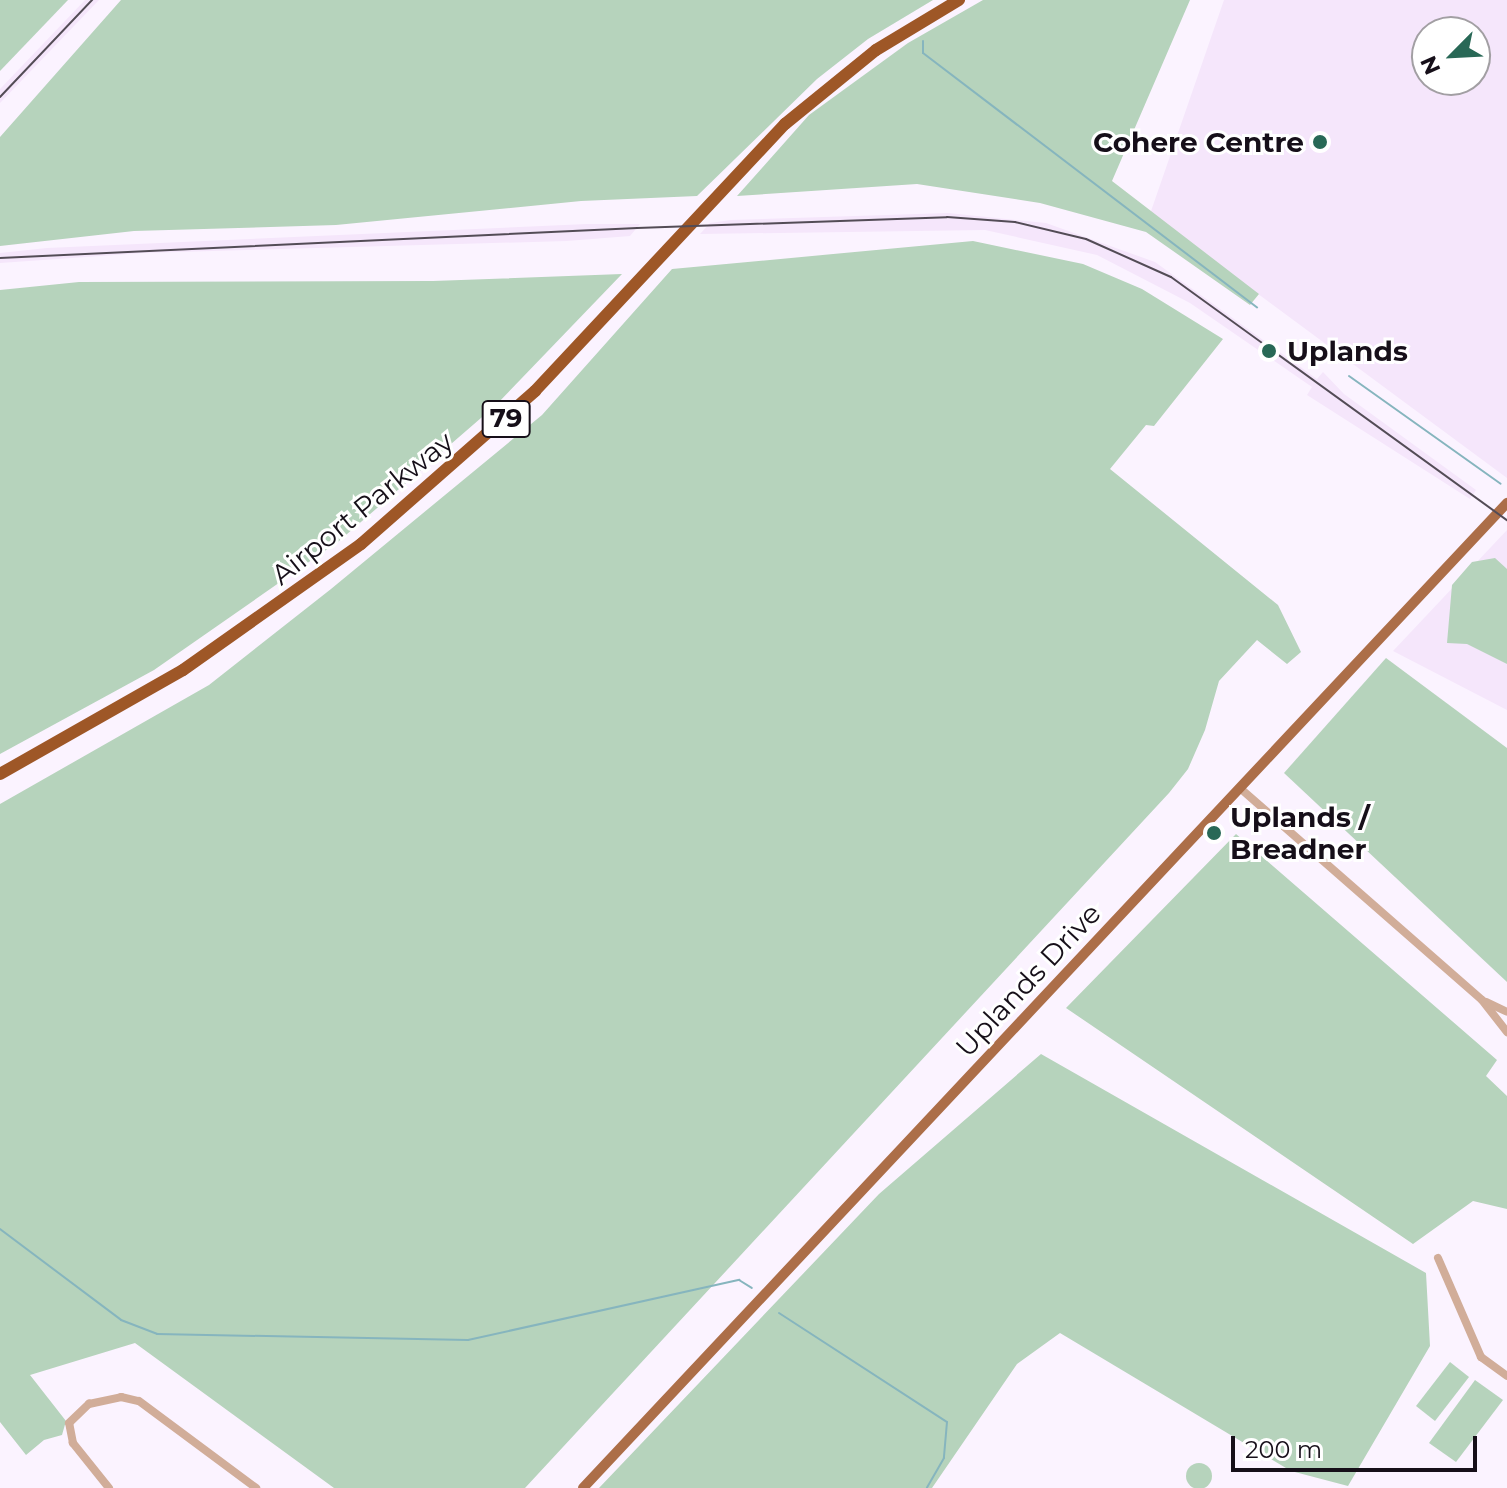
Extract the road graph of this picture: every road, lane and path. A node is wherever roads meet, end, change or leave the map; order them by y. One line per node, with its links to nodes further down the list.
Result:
1 (959, 0): 3 (highway, Airport Parkway / 79)
2 (1507, 503): 4 (main road, Uplands Drive)
3 (0, 774)
4 (1241, 789): 5 (street); 12 (main road, Uplands Drive)
5 (1482, 1000): 6 (street); 7 (street)
6 (1507, 1012)
7 (1507, 1032)
8 (1438, 1258): 9 (street)
9 (1507, 1376)
10 (109, 1488): 11 (street)
11 (256, 1488)
12 (583, 1488)

